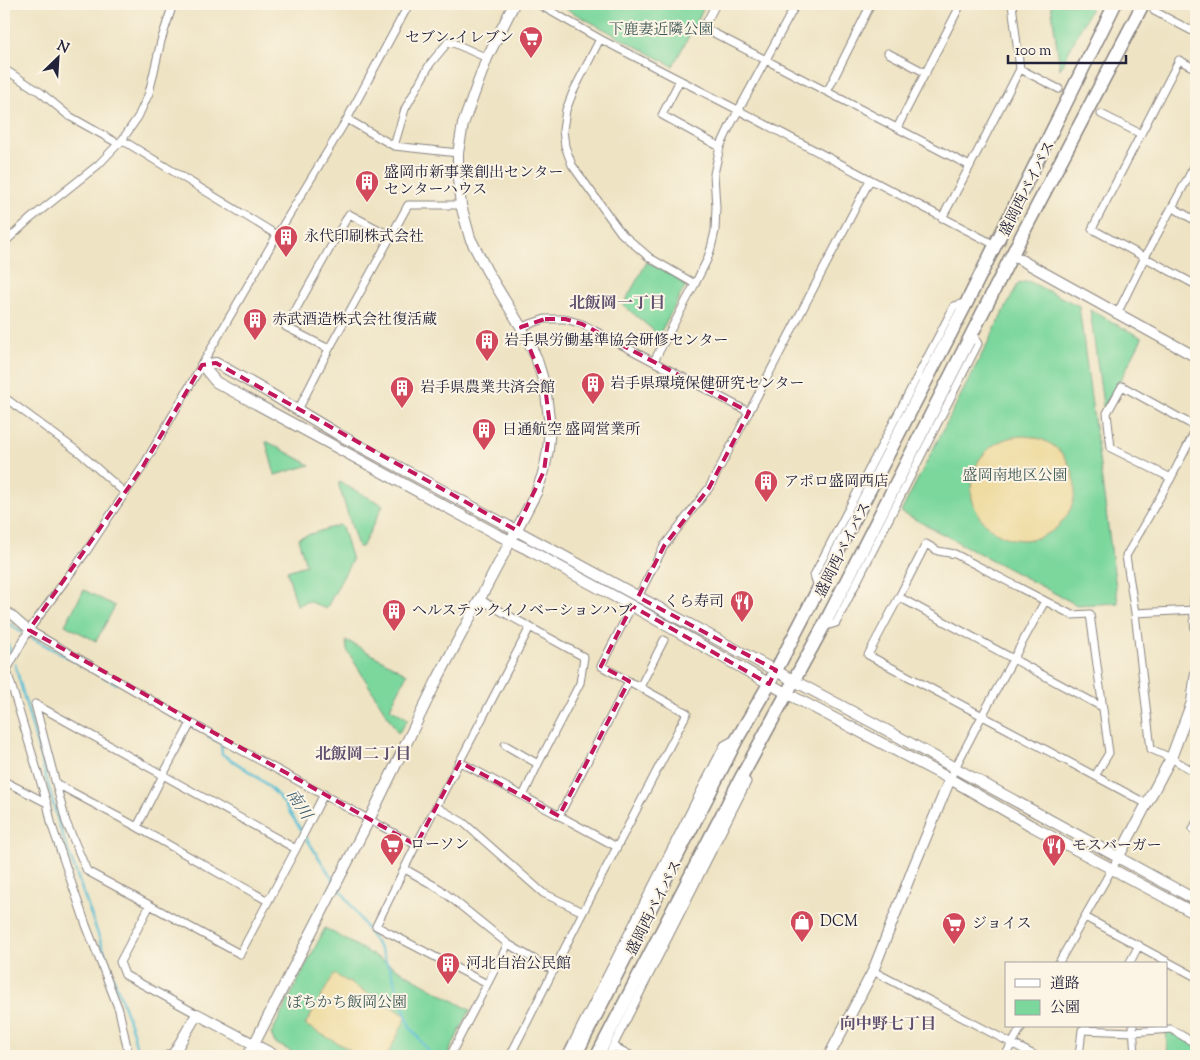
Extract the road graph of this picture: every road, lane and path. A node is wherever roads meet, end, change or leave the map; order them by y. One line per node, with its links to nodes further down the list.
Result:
1 (7, 4): 13 (street)
2 (174, 4): 31 (street)
3 (409, 4): 28 (street)
4 (514, 4): 17 (street)
5 (538, 4): 15 (street)
6 (716, 4): 18 (street)
7 (796, 4): 18 (street)
8 (871, 4): 25 (street)
9 (961, 4): 22 (street)
10 (1011, 4): 20 (street)
11 (1115, 4): 45 (highway, 盛岡西バイパス)
12 (1148, 8): 14 (street); 46 (highway, 盛岡西バイパス)
13 (4, 12)
14 (1196, 24)
15 (600, 39): 23 (street); 48 (street)
16 (888, 53): 22 (street)
17 (487, 58): 32 (street); 34 (street)
18 (766, 60): 25 (street); 26 (street)
19 (4, 69): 31 (street)
20 (1020, 69): 24 (street); 36 (street)
21 (1196, 69): 30 (street)
22 (926, 73): 29 (street)
23 (680, 80): 26 (street); 33 (street)
24 (1059, 89)
25 (828, 92): 29 (street)
26 (738, 110): 33 (street); 37 (street)
27 (1101, 114): 30 (street)
28 (347, 119): 32 (street); 42 (street)
29 (897, 128): 36 (street)
30 (1141, 134): 47 (street)
31 (120, 142): 42 (street); 44 (street)
32 (394, 146): 34 (street)
33 (720, 147): 48 (street)
34 (458, 153): 38 (street)
35 (1196, 163): 39 (street)
36 (970, 166): 40 (street)
37 (870, 180): 40 (street); 58 (street)
38 (461, 205): 43 (street); 51 (street)
39 (1172, 207): 41 (street); 47 (street)
40 (942, 218): 45 (street)
41 (1196, 221)
42 (277, 235): 55 (street)
43 (391, 236): 52 (street); 52 (street)
44 (4, 243)
45 (994, 245): 79 (highway, 盛岡西バイパス)
46 (1012, 256): 50 (street); 82 (highway, 盛岡西バイパス)
47 (1145, 257): 49 (street); 50 (street)
48 (695, 284): 54 (street)
49 (1196, 285)
50 (1117, 314): 53 (street)
51 (522, 327): 54 (street); 62 (street)
52 (329, 350): 57 (street)
53 (1196, 357)
54 (654, 361): 58 (street)
55 (202, 364): 57 (street); 61 (street); 63 (street)
56 (4, 397): 61 (street)
57 (298, 410): 62 (street)
58 (749, 412): 65 (street)
59 (1196, 428): 60 (street); 60 (street)
60 (1171, 478): 72 (street)
61 (125, 493): 75 (street)
62 (516, 530): 63 (street); 65 (street)
63 (510, 541): 67 (street); 69 (street)
64 (1196, 593): 71 (street)
65 (638, 596): 79 (street)
66 (899, 597): 68 (street); 77 (street); 88 (street)
67 (479, 599): 73 (street); 109 (street)
68 (1045, 601): 77 (street); 87 (street)
69 (632, 606): 83 (street); 84 (street)
70 (4, 608): 75 (street)
71 (1195, 611): 72 (street); 74 (street)
72 (1134, 614): 92 (street)
73 (530, 627): 93 (street); 94 (street)
74 (1196, 627)
75 (29, 630): 80 (street); 89 (street)
76 (664, 640): 85 (street)
77 (1012, 659): 87 (street); 88 (street)
78 (4, 661): 80 (street)
79 (776, 670): 82 (street); 84 (highway, 盛岡西バイパス)
80 (5, 672): 105 (street)
81 (1196, 672): 92 (street)
82 (793, 680): 86 (highway, 盛岡西バイパス); 95 (street)
83 (629, 681): 85 (street); 108 (street)
84 (769, 684): 86 (street); 90 (highway, 盛岡西バイパス)
85 (640, 687): 114 (street)
86 (786, 694): 98 (highway, 盛岡西バイパス); 100 (street)
87 (1102, 707): 99 (street)
88 (982, 716): 95 (street); 99 (street)
89 (192, 723): 97 (street); 103 (street)
90 (738, 738): 146 (street); 147 (highway, 盛岡西バイパス)
91 (505, 745): 94 (street)
92 (1171, 758): 96 (street); 106 (street)
93 (460, 762): 104 (street); 107 (street)
94 (538, 764): 104 (street)
95 (955, 768): 100 (street); 116 (street)
96 (1196, 773)
97 (163, 774): 102 (street); 111 (street); 115 (street)
98 (742, 776): 139 (street); 148 (highway, 盛岡西バイパス)
99 (1095, 776): 106 (street)
100 (950, 779): 118 (street); 130 (street)
101 (4, 781): 105 (street)
102 (56, 784): 111 (street); 121 (street)
103 (324, 794): 109 (street); 115 (street)
104 (523, 796): 108 (street)
105 (47, 804): 140 (street)
106 (1147, 804): 116 (street)
107 (436, 807): 113 (street); 122 (street)
108 (559, 816): 114 (street)
109 (368, 820): 113 (street); 138 (street)
110 (1196, 824): 112 (street)
111 (137, 827): 120 (street)
112 (1196, 831)
113 (416, 845): 117 (street)
114 (617, 847): 122 (street)
115 (296, 849): 120 (street)
116 (1118, 858): 118 (street); 119 (street)
117 (405, 869): 125 (street); 132 (street)
118 (1112, 869): 123 (street); 124 (street)
119 (1196, 900)
120 (268, 901): 121 (street)
121 (150, 905): 133 (street)
122 (583, 912): 129 (street)
123 (1196, 914)
124 (1085, 917): 126 (street); 127 (street)
125 (508, 944): 129 (street); 132 (street)
126 (1139, 945): 128 (street); 131 (street)
127 (1059, 962)
128 (1130, 962)
129 (554, 971): 145 (street)
130 (873, 971): 136 (street); 151 (street)
131 (1196, 977)
132 (487, 984): 144 (street)
133 (198, 1014): 138 (street); 141 (street)
134 (1021, 1028): 136 (street)
135 (1133, 1029): 137 (street); 154 (street); 155 (street)
136 (1012, 1044): 152 (street); 153 (street)
137 (1196, 1044)
138 (255, 1045): 142 (street); 143 (street)
139 (613, 1046): 149 (street); 150 (street)
140 (129, 1056)
141 (169, 1056)
142 (248, 1056)
143 (276, 1056)
144 (450, 1056)
145 (510, 1056)
146 (566, 1056)
147 (575, 1056)
148 (597, 1056)
149 (608, 1056)
150 (632, 1056)
151 (829, 1056)
152 (1005, 1056)
153 (1036, 1056)
154 (1079, 1056)
155 (1135, 1056)

